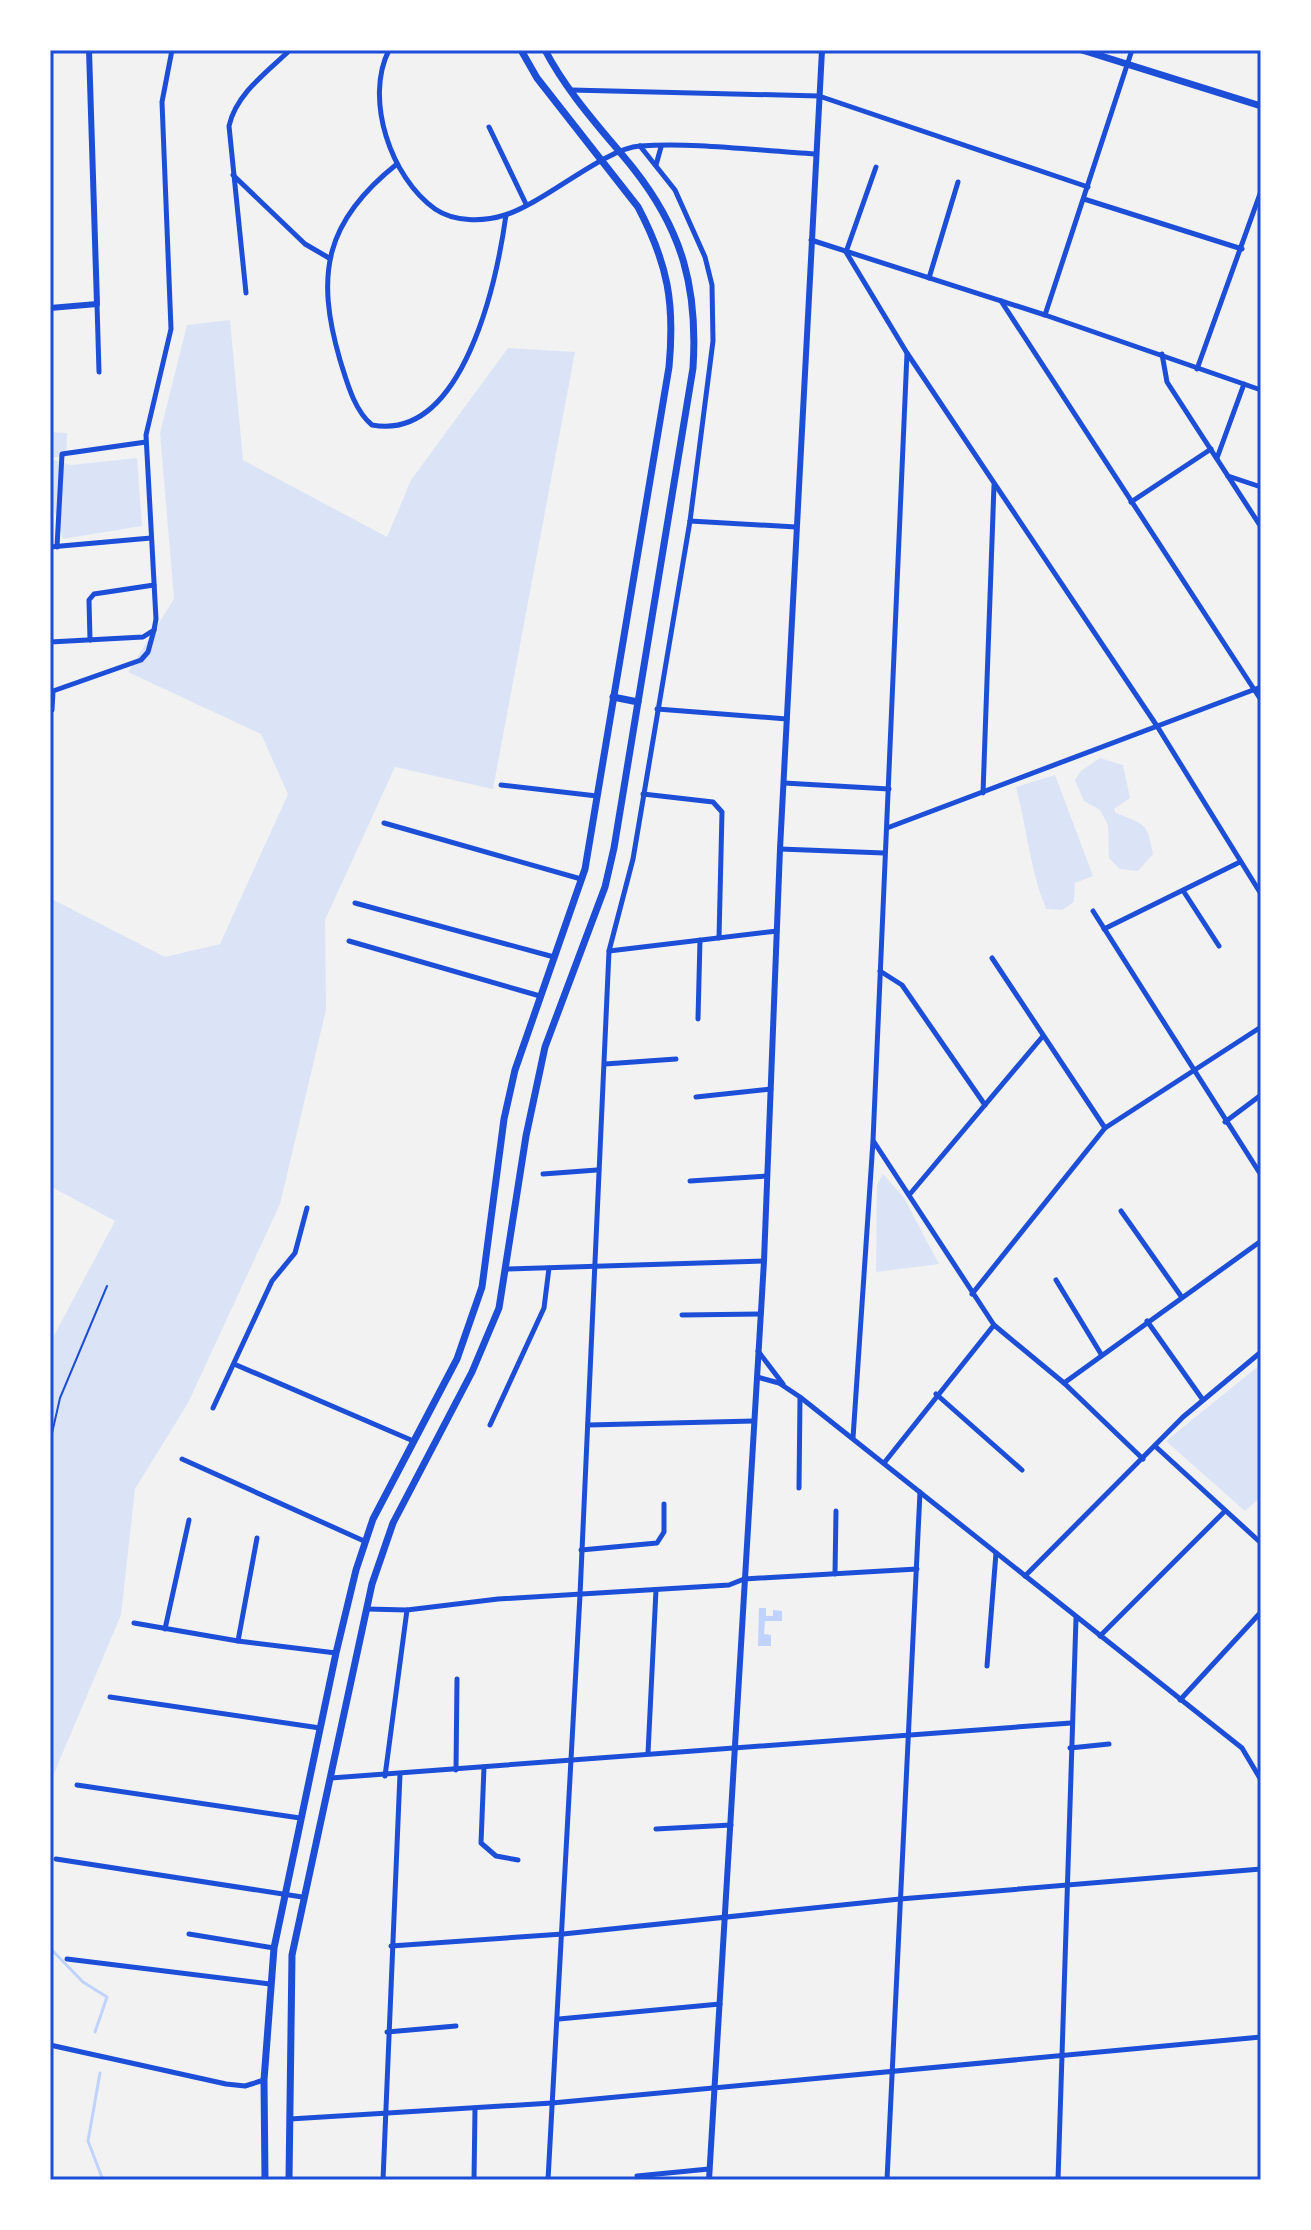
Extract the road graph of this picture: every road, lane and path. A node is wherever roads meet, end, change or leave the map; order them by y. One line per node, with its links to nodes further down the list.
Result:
1 (89, 50): 37 (street)
2 (172, 50): 46 (street)
3 (290, 50): 23 (street)
4 (389, 50): 20 (street)
5 (521, 50): 19 (main road)
6 (545, 50): 11 (main road)
7 (822, 50): 12 (street)
8 (1082, 50): 10 (main road)
9 (1132, 50): 10 (street)
10 (1126, 65): 13 (main road); 25 (street)
11 (570, 90): 12 (street); 17 (main road)
12 (819, 96): 18 (street); 25 (street)
13 (1261, 106)
14 (489, 127): 28 (street)
15 (640, 146): 16 (street); 17 (street); 21 (street)
16 (661, 147): 18 (street); 21 (street)
17 (618, 151): 19 (street); 65 (main road)
18 (816, 154): 30 (street)
19 (603, 162): 28 (street); 63 (main road)
20 (397, 164): 29 (street); 33 (street)
21 (656, 166): 53 (street)
22 (876, 167): 32 (street)
23 (233, 175): 33 (street); 35 (street)
24 (958, 182): 34 (street)
25 (1088, 187): 27 (street)
26 (1261, 191): 31 (street)
27 (1084, 199): 31 (street); 39 (street)
28 (526, 204): 29 (street)
29 (506, 215): 33 (street)
30 (811, 240): 32 (street); 54 (street)
31 (1242, 249): 42 (street)
32 (846, 252): 34 (street); 40 (street)
33 (329, 258)
34 (929, 278): 36 (street)
35 (246, 293)
36 (1001, 301): 39 (street); 52 (street)
37 (97, 304): 38 (street); 43 (street)
38 (50, 308)
39 (1045, 315): 41 (street)
40 (907, 353): 50 (street); 72 (street)
41 (1162, 354): 42 (street); 47 (street)
42 (1197, 369): 44 (street)
43 (99, 372)
44 (1244, 384): 45 (street); 48 (street)
45 (1261, 390)
46 (146, 442): 56 (street); 57 (street)
47 (1211, 449): 48 (street); 52 (street)
48 (1217, 458): 49 (street)
49 (1228, 476): 51 (street); 55 (street)
50 (994, 484): 69 (street); 73 (street)
51 (1261, 487)
52 (1131, 502): 62 (street)
53 (690, 521): 54 (street); 66 (street)
54 (796, 527): 68 (street)
55 (1261, 527)
56 (151, 538): 57 (street); 58 (street)
57 (53, 547)
58 (154, 585): 59 (street); 60 (street)
59 (154, 630): 60 (street); 67 (street)
60 (90, 640): 61 (street)
61 (50, 642)
62 (1258, 688): 64 (street); 69 (street)
63 (612, 699): 65 (main road); 75 (main road)
64 (1261, 700)
65 (638, 703): 122 (main road)
66 (657, 709): 68 (street); 74 (street)
67 (52, 710)
68 (787, 719): 70 (street)
69 (1157, 726): 73 (street); 80 (street)
70 (784, 783): 72 (street); 78 (street)
71 (501, 785): 75 (street)
72 (889, 789): 77 (street)
73 (983, 793): 77 (street)
74 (643, 794): 88 (street); 92 (street)
75 (597, 796): 81 (main road)
76 (384, 823): 81 (street)
77 (887, 828): 79 (street)
78 (780, 849): 79 (street); 87 (street)
79 (884, 853): 95 (street)
80 (1240, 862): 82 (street); 83 (street)
81 (582, 879): 93 (main road)
82 (1184, 892): 86 (street); 91 (street)
83 (1261, 894)
84 (355, 903): 93 (street)
85 (1093, 911): 86 (street)
86 (1104, 929): 102 (street)
87 (777, 931): 88 (street); 103 (street)
88 (719, 938): 89 (street)
89 (700, 940): 92 (street); 97 (street)
90 (349, 941): 96 (street)
91 (1219, 946)
92 (609, 951): 101 (street)
93 (554, 957): 96 (main road)
94 (992, 958): 99 (street)
95 (880, 971): 106 (street); 109 (street)
96 (540, 996): 146 (main road)
97 (698, 1019)
98 (1261, 1027): 102 (street)
99 (1043, 1036): 106 (street); 108 (street)
100 (676, 1059): 101 (street)
101 (605, 1064): 110 (street)
102 (1192, 1070): 107 (street); 108 (street)
103 (771, 1089): 105 (street); 113 (street)
104 (1261, 1095): 107 (street)
105 (696, 1097)
106 (985, 1105): 115 (street)
107 (1225, 1122): 112 (street)
108 (1105, 1128): 125 (street)
109 (873, 1141): 115 (street); 145 (street)
110 (597, 1170): 111 (street); 120 (street)
111 (543, 1174)
112 (1261, 1175)
113 (767, 1176): 114 (street); 119 (street)
114 (690, 1181)
115 (910, 1194): 125 (street)
116 (307, 1208): 134 (street)
117 (1121, 1211): 126 (street)
118 (1261, 1241): 126 (street)
119 (764, 1261): 120 (street); 127 (street)
120 (595, 1266): 121 (street); 144 (street)
121 (549, 1268): 122 (street); 143 (street)
122 (508, 1269): 170 (main road)
123 (1056, 1280): 133 (street)
124 (107, 1286): 147 (lane)
125 (972, 1294): 130 (street)
126 (1181, 1296): 129 (street)
127 (761, 1314): 128 (street); 131 (street)
128 (682, 1315)
129 (1147, 1321): 133 (street); 140 (street)
130 (994, 1325): 136 (street); 138 (street)
131 (758, 1351): 135 (street); 137 (street)
132 (1261, 1352): 140 (street)
133 (1101, 1354): 136 (street)
134 (234, 1364): 141 (street); 146 (street)
135 (757, 1377): 137 (street); 142 (street)
136 (1064, 1383): 150 (street)
137 (786, 1388): 139 (street)
138 (936, 1394): 151 (street); 152 (street)
139 (800, 1397): 145 (street); 153 (street)
140 (1203, 1400): 148 (street)
141 (213, 1408)
142 (754, 1421): 144 (street); 167 (street)
143 (490, 1425)
144 (588, 1425): 162 (street)
145 (853, 1438): 151 (street)
146 (411, 1440): 160 (main road)
147 (50, 1442)
148 (1155, 1446): 150 (street); 157 (street)
149 (182, 1459): 160 (street)
150 (1143, 1459): 166 (street)
151 (884, 1463): 154 (street)
152 (1022, 1470)
153 (799, 1488)
154 (920, 1492): 163 (street); 164 (street)
155 (664, 1504): 162 (street)
156 (836, 1511): 165 (street)
157 (1225, 1511): 161 (street); 176 (street)
158 (189, 1520): 175 (street)
159 (257, 1538): 177 (street)
160 (364, 1541): 178 (main road)
161 (1261, 1543)
162 (581, 1550): 169 (street)
163 (996, 1552): 166 (street); 179 (street)
164 (917, 1569): 165 (street); 185 (street)
165 (835, 1574): 167 (street)
166 (1025, 1576): 173 (street)
167 (744, 1579): 168 (street); 187 (street)
168 (656, 1590): 169 (street); 189 (street)
169 (580, 1595): 171 (street); 190 (street)
170 (367, 1609): 171 (street); 195 (main road)
171 (407, 1610): 194 (street)
172 (1261, 1612): 182 (street)
173 (1076, 1617): 176 (street); 183 (street)
174 (134, 1623): 175 (street)
175 (165, 1629): 177 (street)
176 (1100, 1636): 182 (street)
177 (238, 1641): 178 (street)
178 (336, 1653): 184 (main road)
179 (987, 1666)
180 (457, 1679): 192 (street)
181 (110, 1697): 184 (street)
182 (1180, 1700): 196 (street)
183 (1071, 1723): 185 (street); 188 (street)
184 (320, 1728): 198 (main road)
185 (907, 1735): 187 (street); 207 (street)
186 (1109, 1744): 188 (street)
187 (736, 1746): 189 (street); 199 (street)
188 (1070, 1748): 204 (street)
189 (648, 1753): 190 (street)
190 (571, 1760): 191 (street); 210 (street)
191 (484, 1767): 192 (street); 202 (street)
192 (456, 1770): 193 (street)
193 (400, 1774): 194 (street); 211 (street)
194 (385, 1776): 195 (street)
195 (330, 1778): 206 (main road)
196 (1261, 1780)
197 (77, 1785): 198 (street)
198 (300, 1818): 205 (main road)
199 (731, 1825): 200 (street); 208 (street)
200 (656, 1829)
201 (56, 1859): 205 (street)
202 (518, 1860)
203 (1261, 1869): 204 (street)
204 (1066, 1888): 207 (street); 221 (street)
205 (285, 1895): 206 (street); 212 (main road)
206 (302, 1897): 228 (main road)
207 (900, 1899): 208 (street); 222 (street)
208 (726, 1917): 210 (street); 215 (street)
209 (189, 1934): 212 (street)
210 (563, 1934): 211 (street); 216 (street)
211 (391, 1946): 218 (street)
212 (274, 1948): 214 (main road)
213 (67, 1959): 214 (street)
214 (270, 1984): 223 (main road)
215 (720, 2004): 216 (street); 224 (street)
216 (559, 2019): 225 (street)
217 (456, 2026): 218 (street)
218 (387, 2032): 227 (street)
219 (1261, 2037): 221 (street)
220 (50, 2045): 223 (street)
221 (1061, 2054): 222 (street); 238 (street)
222 (893, 2072): 224 (street); 237 (street)
223 (264, 2080): 231 (main road)
224 (715, 2089): 225 (street); 229 (street)
225 (552, 2103): 226 (street); 235 (street)
226 (475, 2109): 227 (street); 234 (street)
227 (385, 2115): 228 (street); 233 (street)
228 (289, 2119): 232 (main road)
229 (709, 2169): 230 (street); 236 (street)
230 (637, 2176)
231 (265, 2180)
232 (289, 2180)
233 (383, 2180)
234 (474, 2180)
235 (548, 2180)
236 (709, 2180)
237 (887, 2180)
238 (1058, 2180)

